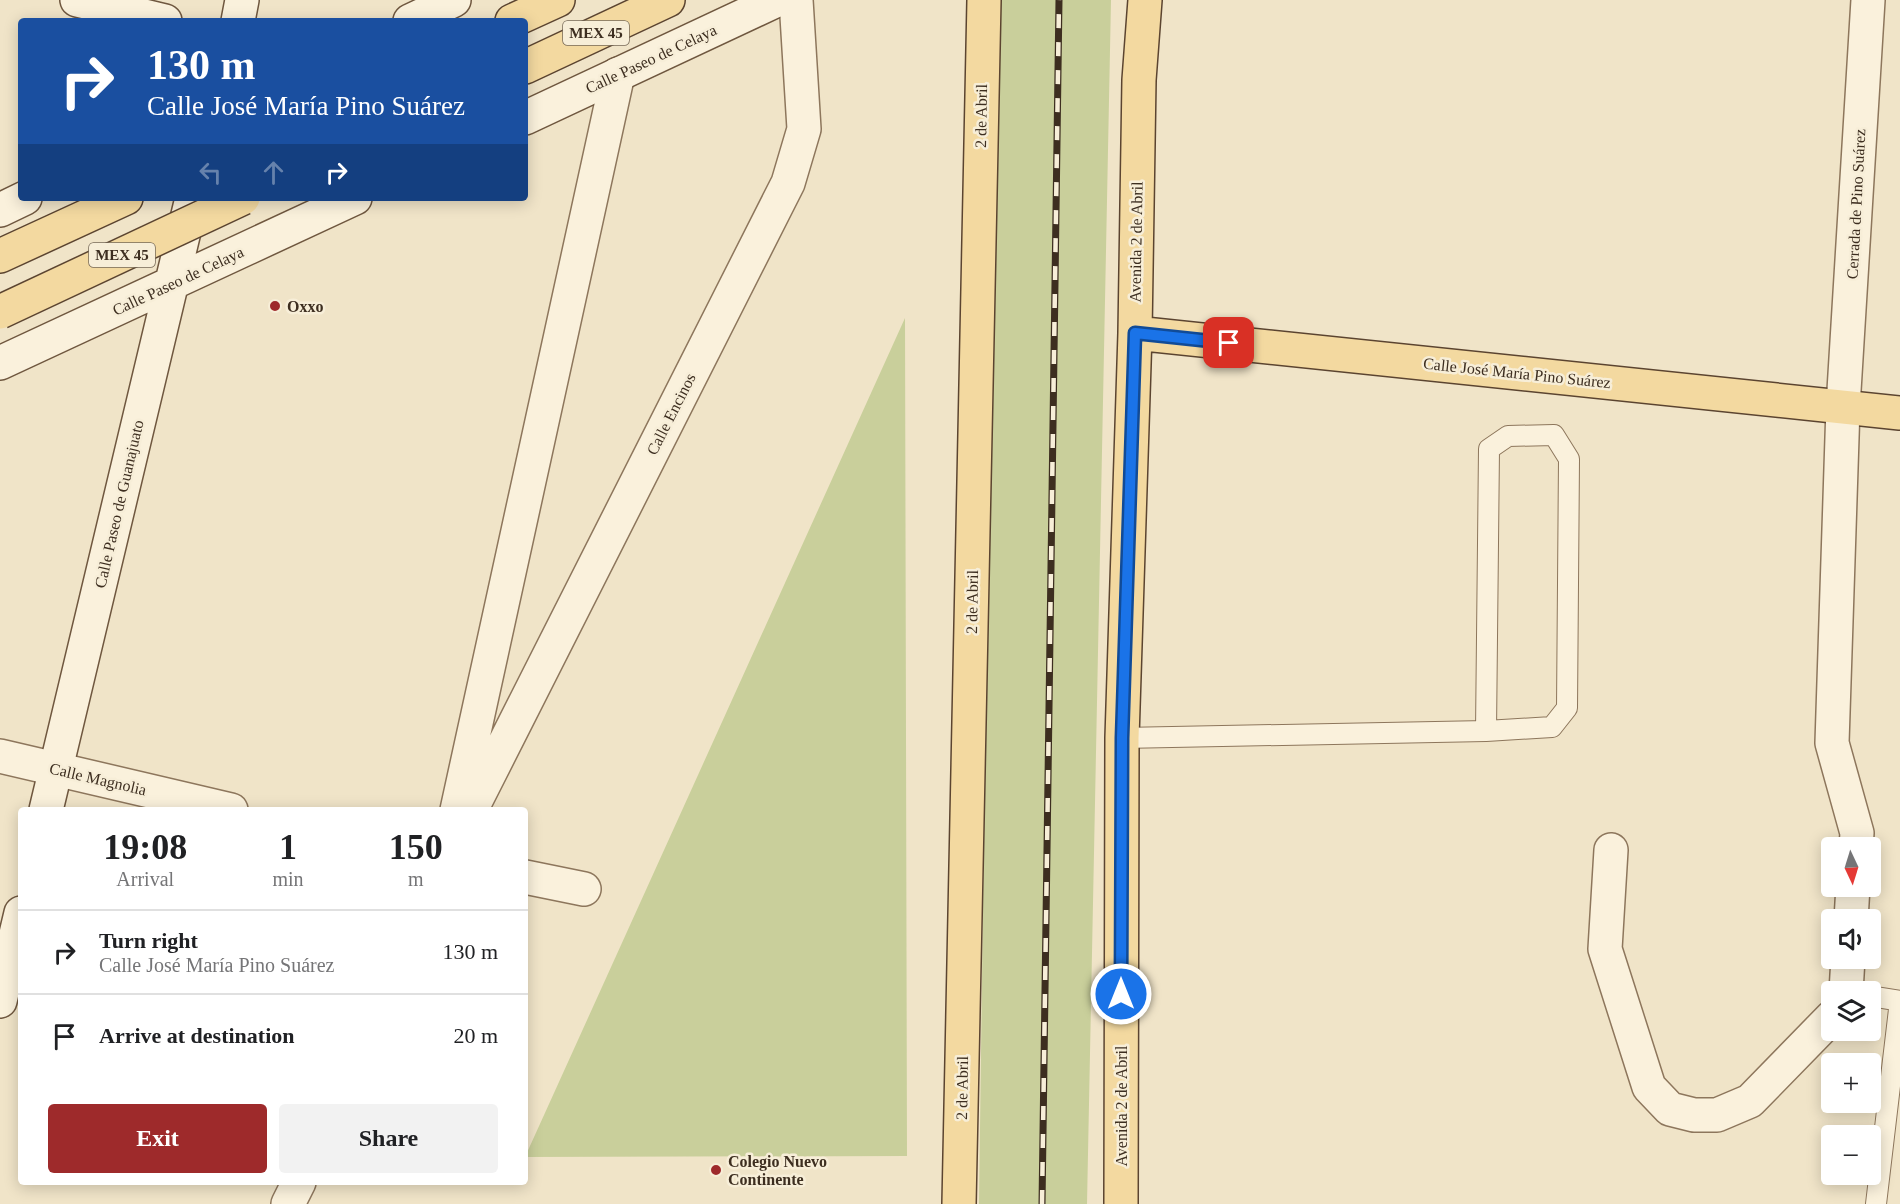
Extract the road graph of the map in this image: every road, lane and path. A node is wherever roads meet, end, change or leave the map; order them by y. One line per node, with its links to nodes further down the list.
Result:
1 (77, 0): 11 (street)
2 (242, 0): 12 (street)
3 (454, 0): 13 (street)
4 (558, 0): 14 (main road, MEX 45)
5 (668, 0): 15 (main road, MEX 45)
6 (777, 0): 16 (street, Calle Paseo de Celaya)
7 (796, 0): 38 (street, Calle Encinos)
8 (984, 0): 50 (main road, 2 de Abril)
9 (1145, 0): 27 (main road, Avenida 2 de Abril)
10 (1868, 0): 29 (street, Cerrada de Pino Suárez)
11 (152, 18)
12 (238, 18)
13 (416, 18)
14 (519, 18)
15 (528, 66)
16 (618, 74): 17 (street, Calle Paseo de Celaya); 37 (street)
17 (528, 117)
18 (19, 201): 23 (street)
19 (119, 201): 24 (main road)
20 (191, 201): 25 (street, Calle Paseo de Guanajuato)
21 (237, 201): 26 (main road, MEX 45, bridge)
22 (349, 201): 25 (street, Calle Paseo de Celaya)
23 (0, 210)
24 (0, 256)
25 (172, 284): 28 (street, Calle Paseo de Celaya); 34 (street, Calle Paseo de Guanajuato)
26 (0, 312)
27 (1135, 333): 29 (main road, Calle José María Pino Suárez); 32 (main road, Avenida 2 de Abril)
28 (0, 363)
29 (1843, 407): 30 (main road, Calle José María Pino Suárez); 39 (street, Cerrada de Pino Suárez)
30 (1900, 413)
31 (1486, 731): 31 (lane); 32 (lane)
32 (1122, 738): 51 (main road, Avenida 2 de Abril)
33 (0, 756): 34 (street, Calle Magnolia)
34 (56, 770): 35 (street, Calle Paseo de Guanajuato); 36 (street, Calle Magnolia)
35 (47, 807)
36 (218, 807)
37 (458, 807)
38 (473, 807)
39 (1857, 837)
40 (1611, 850): 47 (street)
41 (528, 877): 42 (street)
42 (584, 889)
43 (18, 925): 45 (street)
44 (1881, 998): 46 (lane)
45 (0, 1000)
46 (1900, 1001): 52 (lane)
47 (1821, 1028)
48 (297, 1185): 49 (street)
49 (288, 1204)
50 (959, 1204)
51 (1121, 1204)
52 (1876, 1204)

